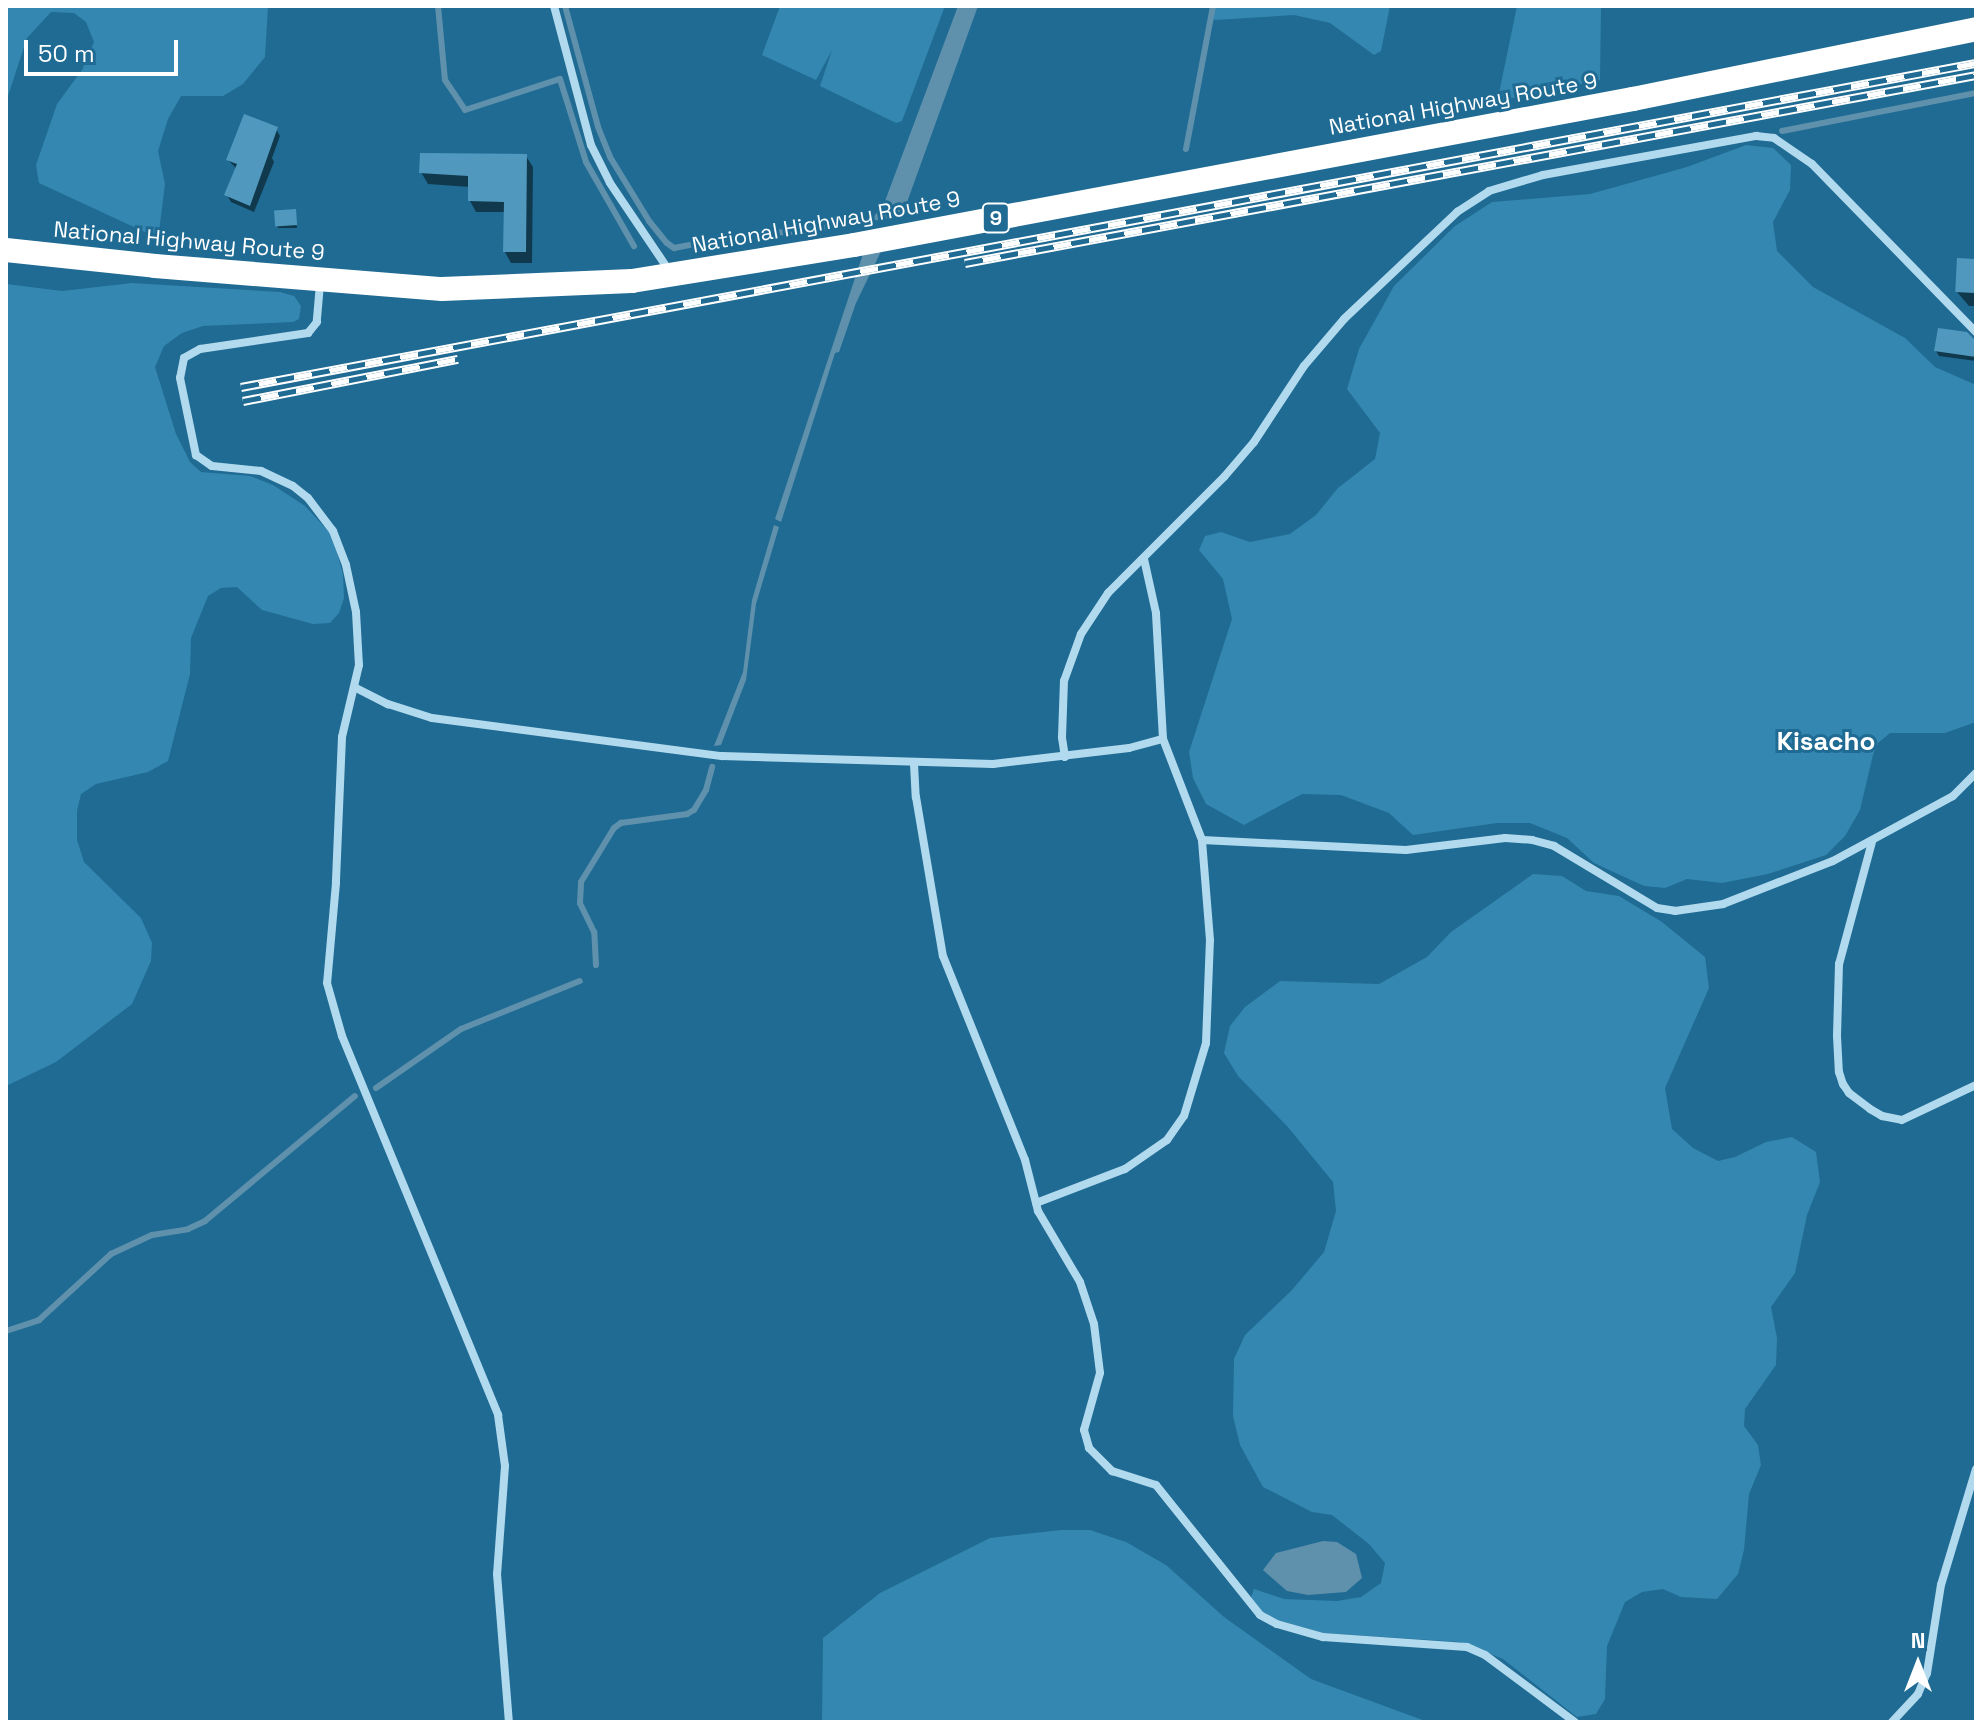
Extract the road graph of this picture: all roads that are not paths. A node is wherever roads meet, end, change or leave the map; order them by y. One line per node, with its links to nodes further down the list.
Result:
1 (554, 6): 4 (street)
2 (1976, 29): 4 (highway, National Highway Route 9 / 9)
3 (6, 250): 5 (highway, National Highway Route 9 / 9)
4 (673, 276): 5 (highway, National Highway Route 9 / 9)
5 (320, 279): 8 (street)
6 (1976, 332): 7 (street)
7 (1144, 559): 9 (street); 10 (street)
8 (356, 688): 11 (street); 18 (street)
9 (1163, 739): 10 (street); 13 (street)
10 (1065, 757): 11 (street)
11 (914, 764): 16 (street)
12 (1976, 773): 14 (street)
13 (1202, 840): 14 (street); 16 (street)
14 (1872, 842): 15 (street)
15 (1976, 1085)
16 (1036, 1203): 19 (street)
17 (1976, 1469): 20 (street)
18 (509, 1722)
19 (1575, 1722)
20 (1894, 1722)

